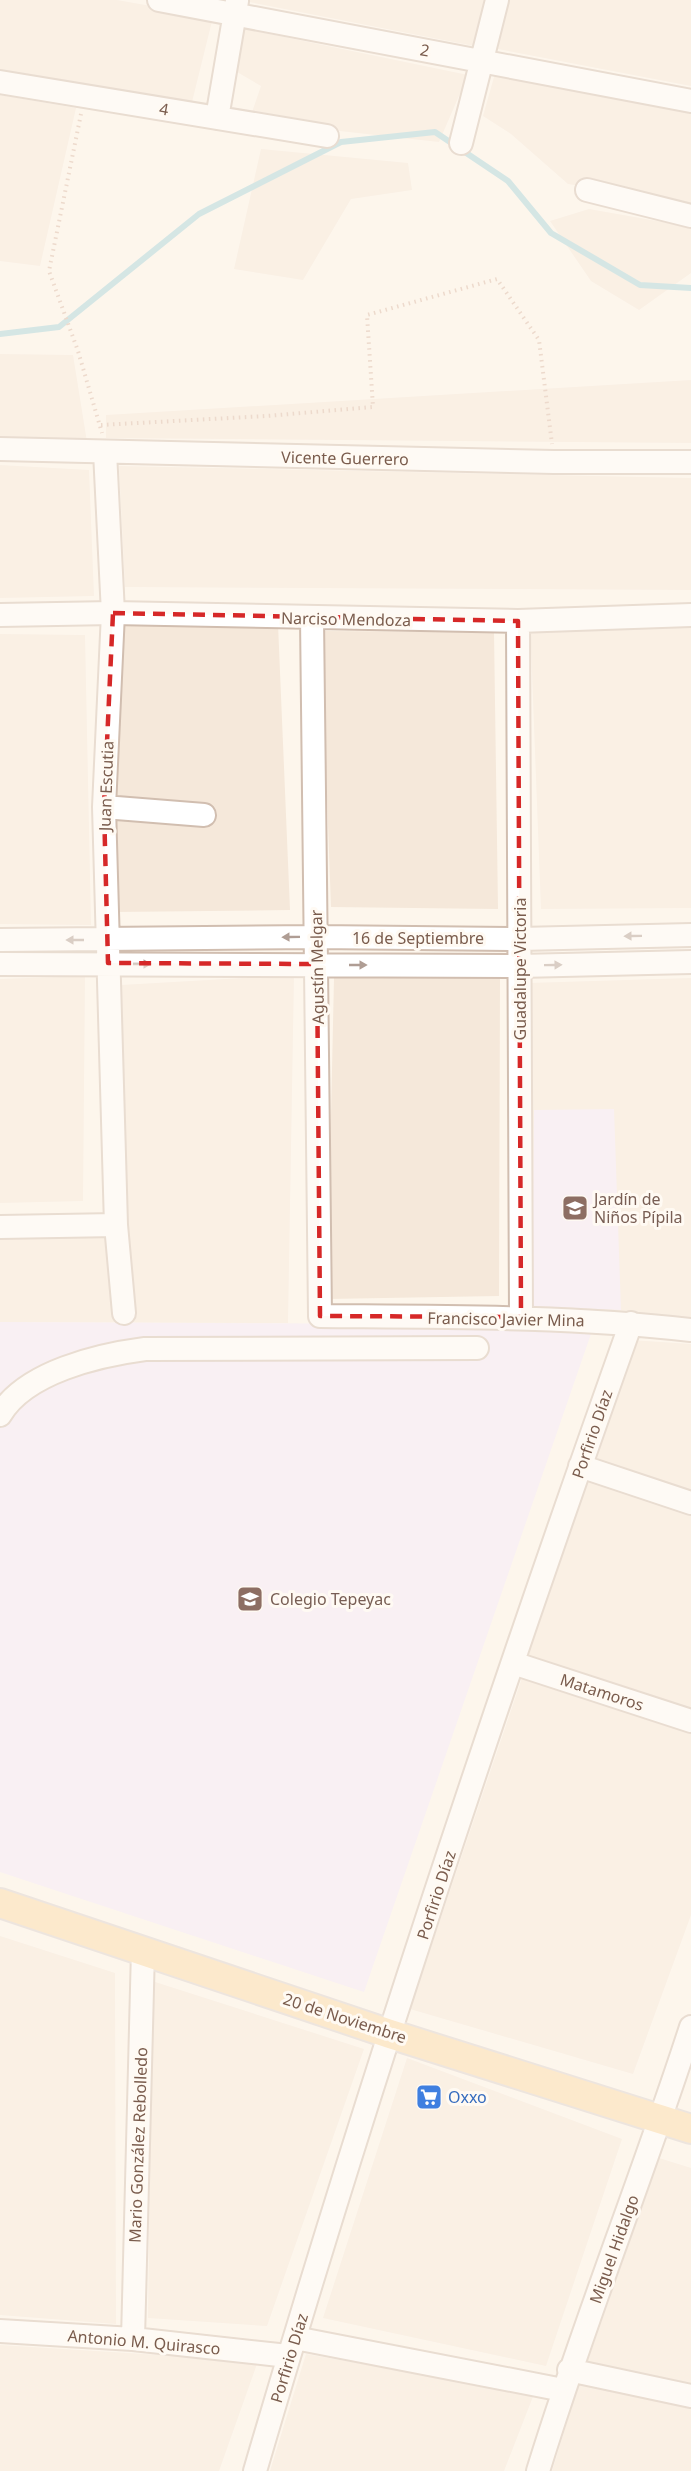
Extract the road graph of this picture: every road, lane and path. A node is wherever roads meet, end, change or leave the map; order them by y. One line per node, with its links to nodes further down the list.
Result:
1 (159, 0): 3 (street, 2)
2 (497, 0): 4 (street)
3 (236, 7): 4 (street, 2); 8 (street)
4 (482, 60): 7 (street, 2); 10 (street)
5 (0, 82): 6 (street, 4)
6 (85, 96): 8 (street, 4); 13 (path)
7 (691, 101)
8 (217, 118): 9 (street, 4)
9 (327, 136)
10 (461, 143)
11 (587, 190): 12 (street)
12 (691, 216)
13 (101, 425): 15 (path); 16 (path)
14 (0, 449): 15 (street, Vicente Guerrero)
15 (105, 452): 16 (street, Vicente Guerrero); 18 (street, Juan Escutia)
16 (554, 462): 17 (street, Vicente Guerrero)
17 (691, 462)
18 (113, 613): 19 (street, Narciso Mendoza); 21 (street, Narciso Mendoza); 23 (street, Juan Escutia)
19 (0, 615)
20 (691, 615): 22 (street, Narciso Mendoza)
21 (312, 618): 22 (street, Narciso Mendoza); 26 (street, Agustín Melgar)
22 (518, 621): 28 (street, Guadalupe Victoria)
23 (104, 807): 24 (street); 27 (street, Juan Escutia)
24 (204, 815)
25 (691, 935): 28 (street, 16 de Septiembre, one-way to 28)
26 (317, 937): 27 (street, 16 de Septiembre, one-way to 27); 28 (street, 16 de Septiembre); 33 (street, Agustín Melgar)
27 (107, 939): 29 (street, 16 de Septiembre, one-way to 29); 31 (street, Juan Escutia)
28 (520, 939): 34 (street, Guadalupe Victoria)
29 (0, 940)
30 (691, 962): 34 (street, 16 de Septiembre, one-way to 30)
31 (108, 963): 32 (street, 16 de Septiembre); 33 (street, 16 de Septiembre, one-way to 33); 35 (street, Juan Escutia)
32 (0, 964)
33 (318, 964): 34 (street, 16 de Septiembre, one-way to 34); 38 (street, Agustín Melgar)
34 (520, 966): 39 (street, Guadalupe Victoria)
35 (116, 1225): 36 (street); 37 (street, Juan Escutia)
36 (0, 1227)
37 (124, 1313)
38 (320, 1316): 39 (street, Francisco Javier Mina)
39 (521, 1317): 40 (street, Francisco Javier Mina)
40 (631, 1323): 41 (street, Francisco Javier Mina); 44 (street, Porfirio Díaz)
41 (691, 1330)
42 (477, 1348): 43 (street)
43 (0, 1416)
44 (580, 1466): 45 (street); 46 (street, Porfirio Díaz)
45 (691, 1503)
46 (513, 1663): 47 (street, Matamoros); 51 (street, Porfirio Díaz)
47 (691, 1721)
48 (0, 1903): 49 (main road, 20 de Noviembre)
49 (143, 1950): 51 (main road, 20 de Noviembre); 55 (street, Mario González Rebolledo)
50 (691, 2027): 52 (street, Miguel Hidalgo)
51 (390, 2034): 52 (main road, 20 de Noviembre); 56 (street, Porfirio Díaz)
52 (661, 2119): 53 (main road, 20 de Noviembre); 57 (street, Miguel Hidalgo)
53 (691, 2129)
54 (0, 2331): 55 (street, Antonio M. Quirasco)
55 (133, 2339): 56 (street, Antonio M. Quirasco)
56 (292, 2347): 57 (street, Antonio M. Quirasco); 59 (street, Porfirio Díaz)
57 (566, 2380): 58 (street, Antonio M. Quirasco); 60 (street, Miguel Hidalgo)
58 (691, 2396)
59 (255, 2471)
60 (538, 2471)

